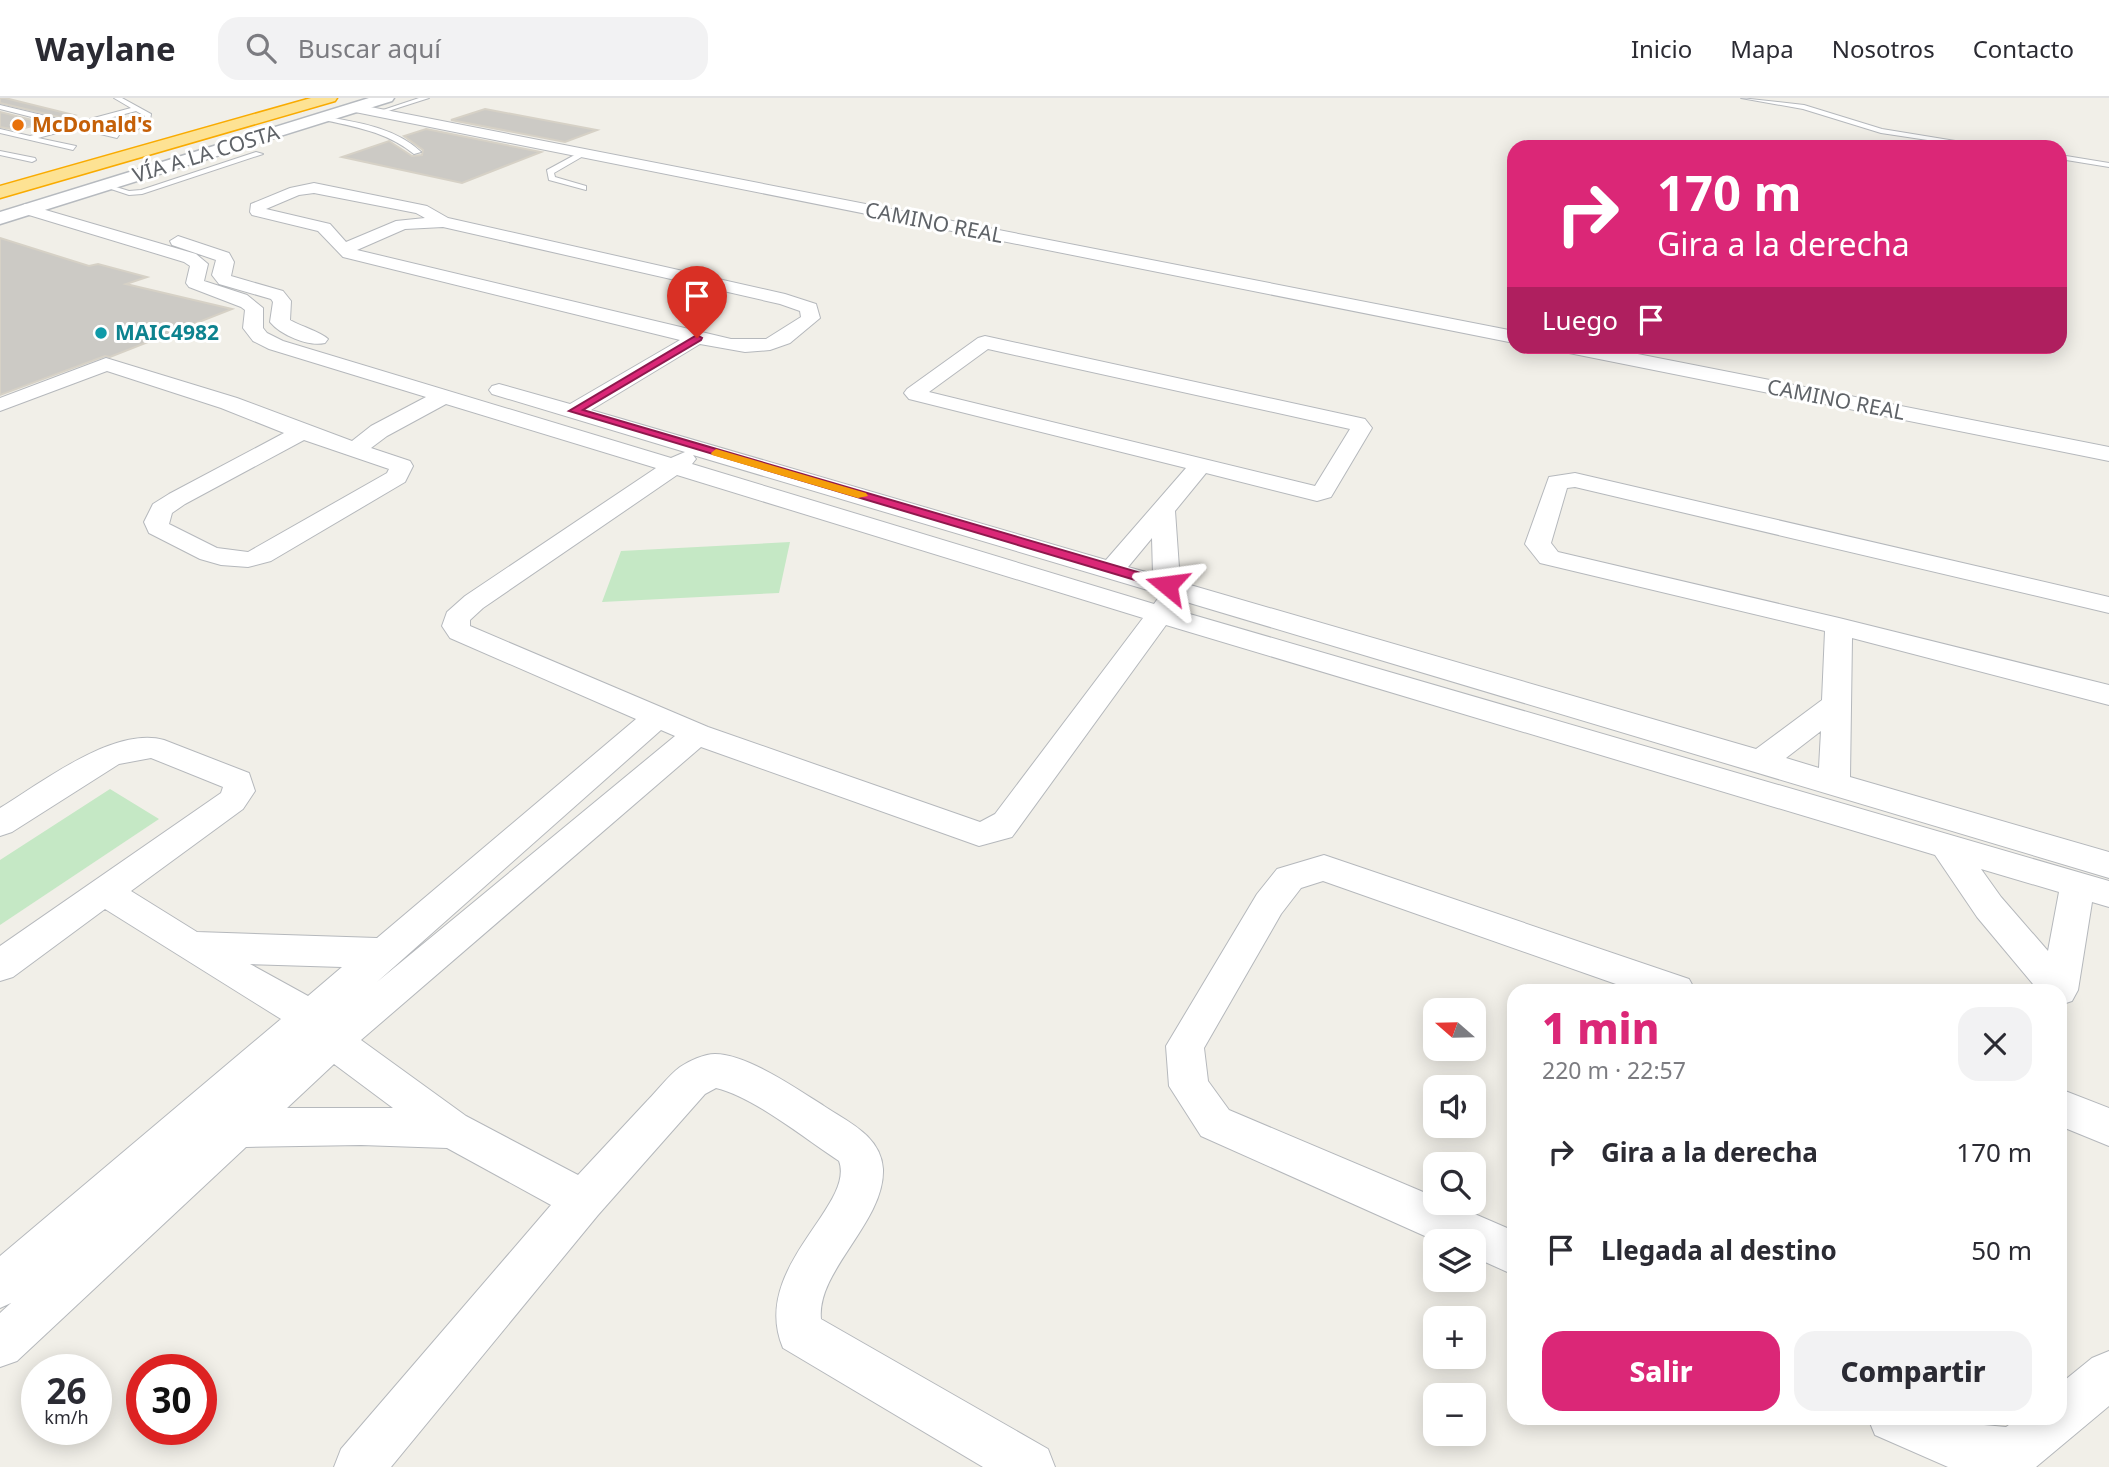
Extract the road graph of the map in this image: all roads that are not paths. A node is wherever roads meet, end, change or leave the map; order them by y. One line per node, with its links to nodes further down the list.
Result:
1 (117, 98): 7 (lane)
2 (329, 98): 26 (highway, VÍA A LA COSTA)
3 (426, 98): 5 (lane)
4 (1744, 98): 14 (lane)
5 (383, 105): 8 (street, VÍA A LA COSTA); 18 (street, CAMINO REAL)
6 (0, 107): 10 (lane)
7 (134, 109): 10 (lane); 12 (lane)
8 (322, 118): 16 (lane); 24 (street, VÍA A LA COSTA)
9 (164, 122): 12 (highway, VÍA A LA COSTA)
10 (74, 125): 12 (lane); 13 (lane)
11 (0, 131): 13 (lane)
12 (125, 133): 15 (highway, VÍA A LA COSTA)
13 (30, 138): 15 (lane)
14 (1941, 140)
15 (73, 148): 21 (highway, VÍA A LA COSTA)
16 (417, 152)
17 (0, 153): 21 (lane)
18 (582, 153): 25 (lane); 32 (street, CAMINO REAL)
19 (259, 154): 24 (lane)
20 (2067, 159): 22 (lane)
21 (32, 160): 23 (highway, VÍA A LA COSTA)
22 (2109, 165)
23 (0, 169)
24 (103, 185): 27 (street, VÍA A LA COSTA)
25 (583, 188)
26 (0, 192)
27 (62, 198): 28 (street, VÍA A LA COSTA); 34 (street)
28 (25, 209): 29 (street, VÍA A LA COSTA); 36 (street)
29 (0, 217)
30 (443, 222): 31 (street); 31 (street); 33 (street)
31 (344, 249): 33 (street)
32 (1507, 336)
33 (697, 338): 37 (street)
34 (359, 351): 36 (street); 41 (street)
35 (1604, 354): 47 (street, CAMINO REAL)
36 (334, 363): 38 (street)
37 (630, 379): 41 (street); 42 (street)
38 (401, 383): 39 (street); 44 (street)
39 (447, 395): 46 (street); 49 (street)
40 (0, 405): 43 (street)
41 (574, 411): 42 (street)
42 (602, 419): 45 (street)
43 (302, 432): 44 (street); 46 (street)
44 (325, 440): 46 (street)
45 (701, 448): 49 (street); 51 (street)
46 (355, 450)
47 (2109, 454)
48 (1200, 465): 48 (street); 50 (street)
49 (674, 467): 54 (street); 58 (street)
50 (1163, 511): 51 (street); 52 (street)
51 (1112, 569): 52 (street)
52 (1172, 587): 54 (street); 60 (street)
53 (2109, 605): 55 (street)
54 (1159, 614): 59 (street); 63 (street)
55 (1839, 626): 56 (street); 57 (street)
56 (2109, 695)
57 (1836, 704): 60 (street); 61 (street)
58 (658, 718): 59 (street); 64 (street)
59 (696, 734): 66 (street)
60 (1760, 762): 61 (street)
61 (1834, 784): 65 (street)
62 (0, 824): 68 (street)
63 (1946, 845): 67 (street); 73 (street)
64 (502, 852): 66 (street); 70 (street)
65 (2109, 865)
66 (535, 870): 75 (street)
67 (2093, 889): 74 (street)
68 (107, 893): 69 (street); 71 (street)
69 (191, 946): 70 (street); 75 (street)
70 (385, 953): 75 (street)
71 (0, 966)
72 (1659, 984): 81 (street)
73 (2054, 984)
74 (2061, 984)
75 (322, 1029): 78 (street); 79 (street); 82 (street)
76 (2067, 1110): 77 (street)
77 (2109, 1127)
78 (236, 1128): 79 (street); 83 (street)
79 (452, 1129): 80 (street)
80 (583, 1200): 88 (street); 89 (street)
81 (1507, 1250)
82 (0, 1286)
83 (0, 1343)
84 (2109, 1375): 85 (street)
85 (2067, 1409)
86 (1908, 1425): 87 (street)
87 (2047, 1425)
88 (359, 1467)
89 (1030, 1467)

